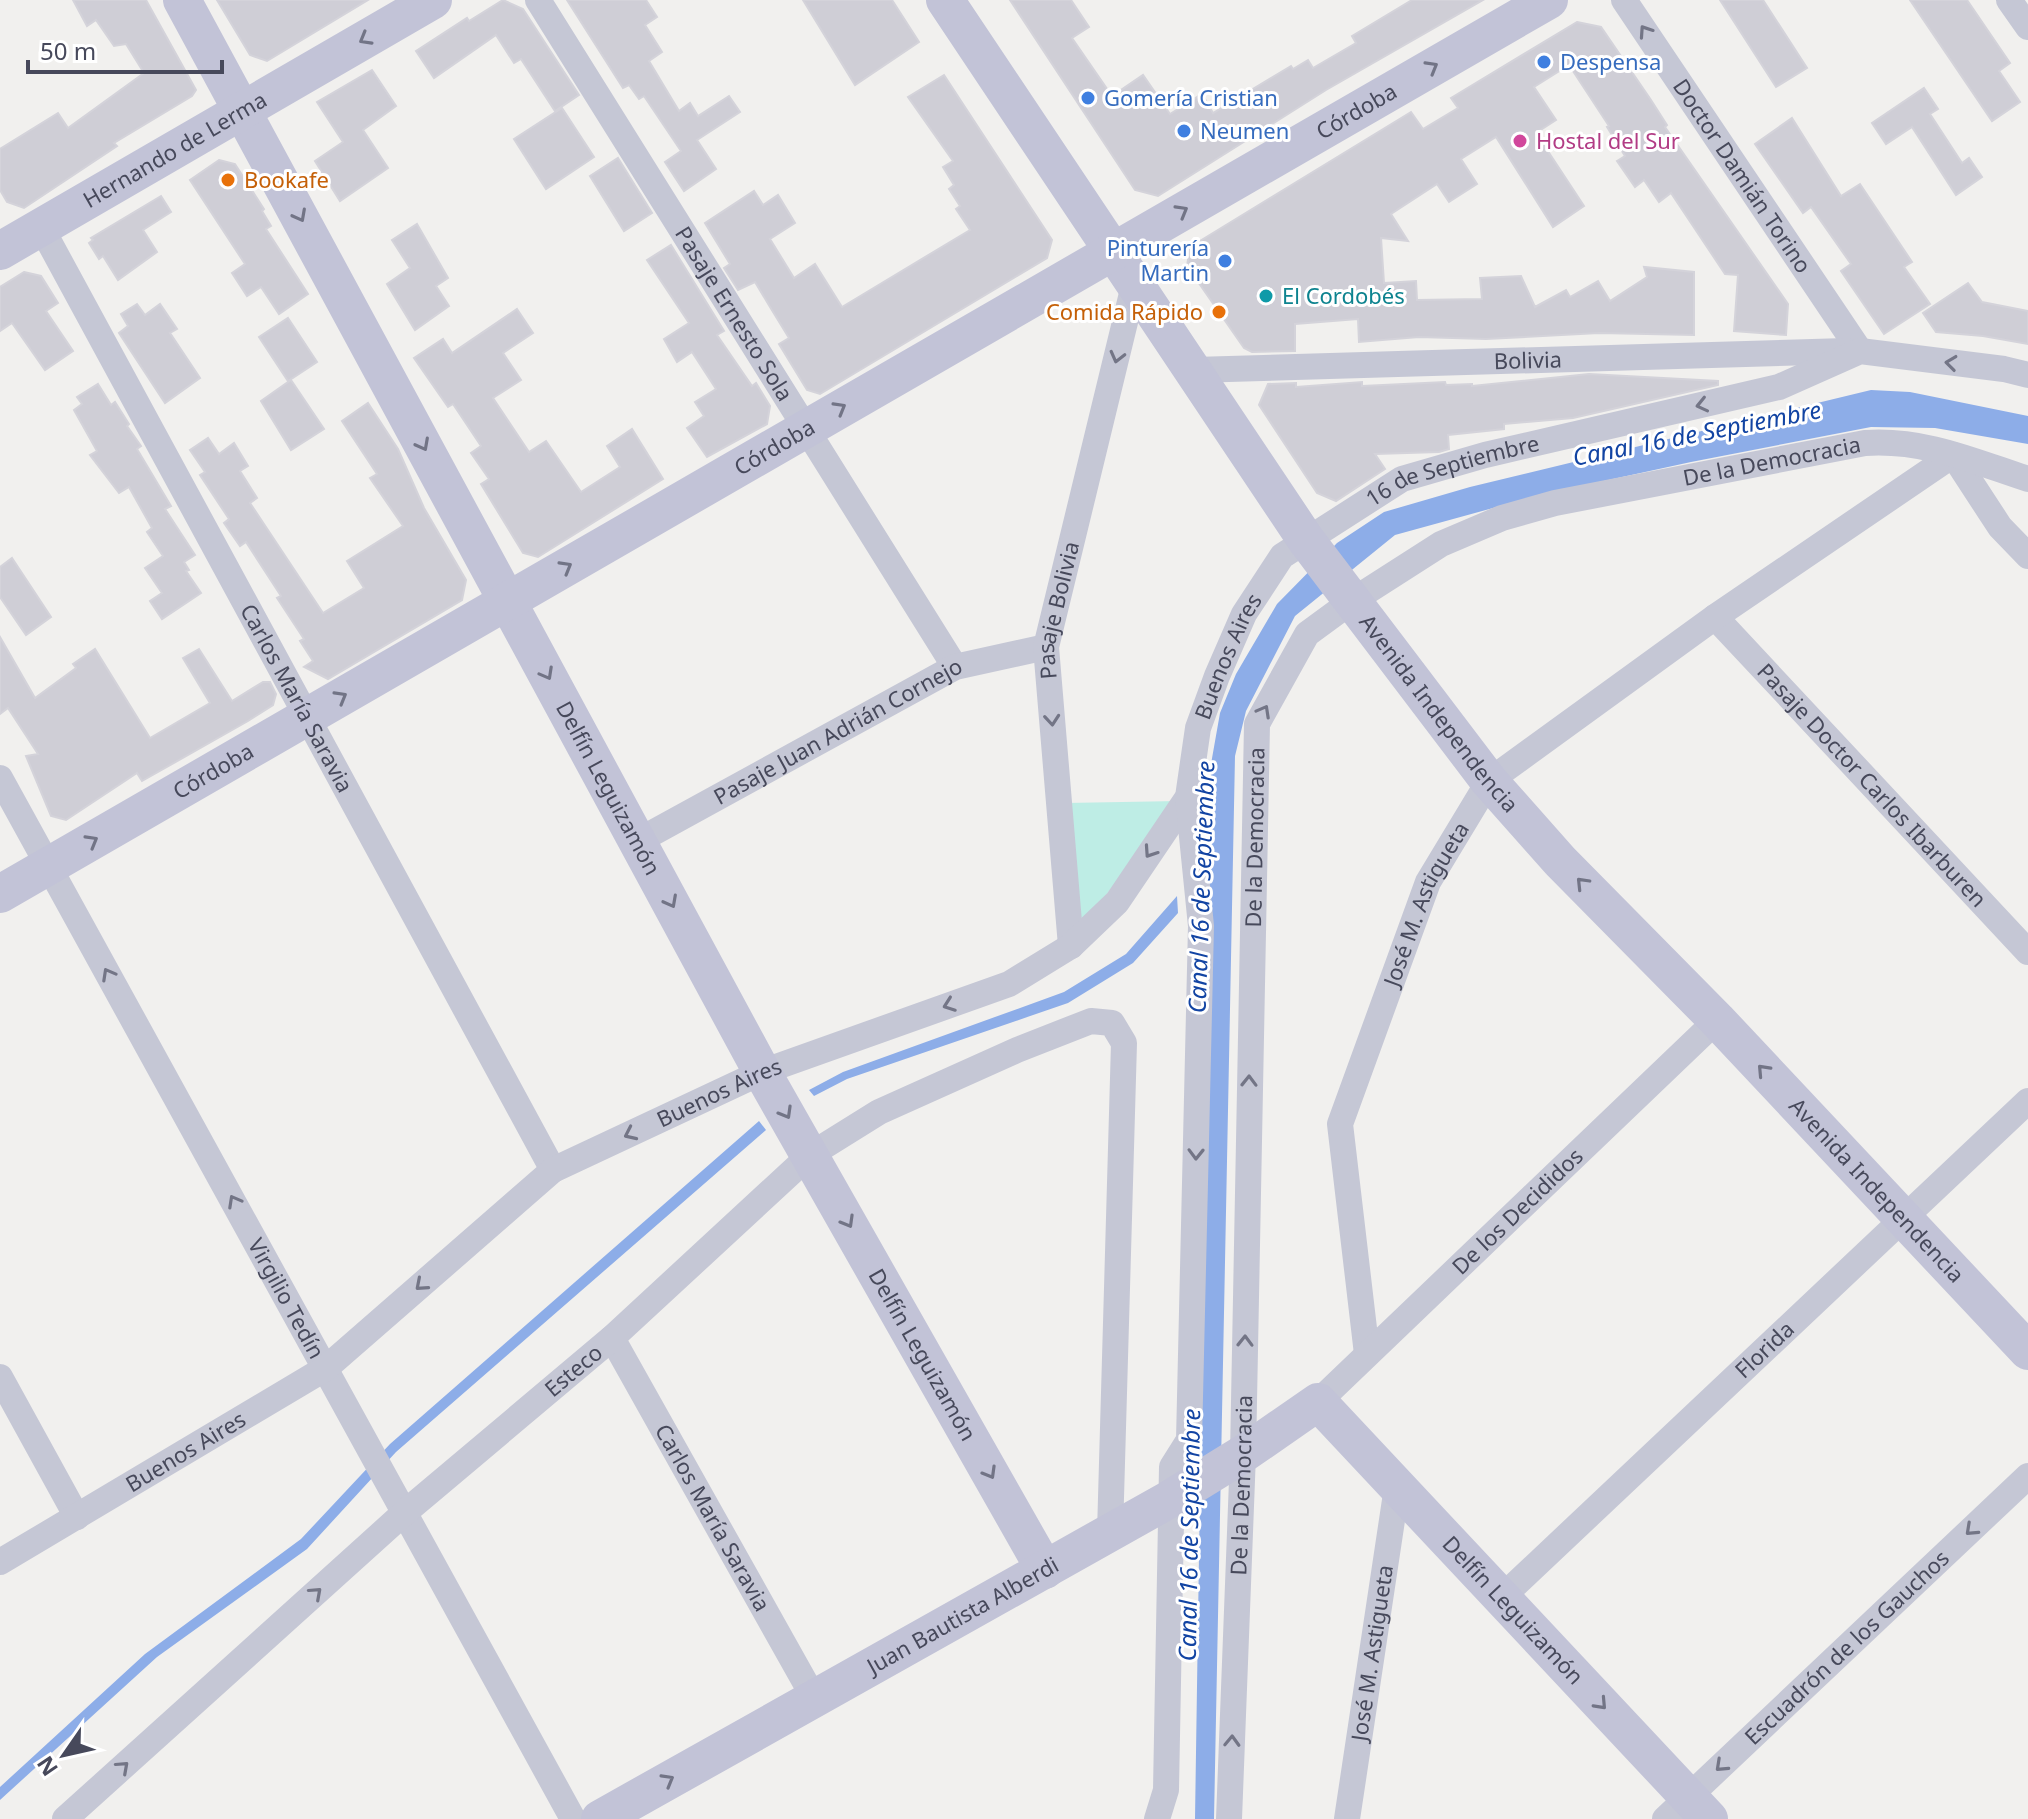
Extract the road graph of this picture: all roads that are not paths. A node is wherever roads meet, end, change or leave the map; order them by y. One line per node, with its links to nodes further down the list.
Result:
1 (182, 0): 9 (main road, Delfín Leguizamón)
2 (433, 0): 9 (main road, Hernando de Lerma, one-way to 9)
3 (538, 0): 16 (street, Pasaje Ernesto Sola)
4 (945, 0): 11 (main road, Avenida Independencia)
5 (1549, 0): 11 (main road, Córdoba, one-way to 5)
6 (1624, 0): 13 (street, Doctor Damián Torino, one-way to 6)
7 (2009, 0): 8 (street)
8 (2028, 27)
9 (242, 109): 10 (main road, Hernando de Lerma); 22 (main road, Delfín Leguizamón, one-way to 22)
10 (14, 236): 26 (street, Carlos María Saravia)
11 (1114, 250): 12 (main road, Avenida Independencia); 16 (main road, Córdoba, one-way to 11)
12 (1135, 281): 14 (main road, Avenida Independencia); 24 (street, Pasaje Bolivia, one-way to 24)
13 (1860, 351): 14 (street, Bolivia); 15 (street, one-way to 13); 19 (street, 16 de Septiembre, one-way to 19)
14 (1194, 370): 19 (main road, Avenida Independencia)
15 (2028, 375)
16 (804, 429): 22 (main road, Córdoba, one-way to 16); 25 (street, Pasaje Ernesto Sola)
17 (1953, 455): 18 (street, De la Democracia); 20 (street); 21 (street, De la Democracia); 23 (street, José M. Astigueta)
18 (2028, 479)
19 (1306, 540): 21 (main road, Avenida Independencia); 29 (street, Buenos Aires)
20 (2028, 556)
21 (1352, 601): 28 (main road, Avenida Independencia); 47 (street, De la Democracia, one-way to 21)
22 (507, 602): 26 (main road, Córdoba, one-way to 22); 30 (main road, Delfín Leguizamón, one-way to 30)
23 (1715, 617): 28 (street, José M. Astigueta); 34 (street, Pasaje Doctor Carlos Ibarburen)
24 (1046, 647): 25 (street, Pasaje Juan Adrián Cornejo); 33 (street, Pasaje Bolivia, one-way to 33)
25 (955, 667): 30 (street, Pasaje Juan Adrián Cornejo)
26 (307, 716): 31 (main road, Córdoba, one-way to 26); 39 (street, Carlos María Saravia)
27 (0, 778): 31 (street, Virgilio Tedín)
28 (1489, 781): 35 (main road, Avenida Independencia, one-way to 28); 43 (street, José M. Astigueta)
29 (1188, 797): 33 (street, Buenos Aires, one-way to 33); 50 (street, one-way to 50)
30 (638, 841): 36 (main road, Delfín Leguizamón, one-way to 36)
31 (49, 866): 32 (main road, Córdoba); 44 (street, Virgilio Tedín, one-way to 31)
32 (0, 894)
33 (1071, 946): 36 (street, Buenos Aires, one-way to 36)
34 (2028, 952)
35 (1717, 1020): 40 (main road, Avenida Independencia, one-way to 35); 43 (street, De los Decididos)
36 (762, 1072): 38 (main road, Delfín Leguizamón, one-way to 38); 39 (street, Buenos Aires, one-way to 39)
37 (2028, 1101): 40 (street, Florida)
38 (810, 1155): 41 (street, Esteco); 53 (street, Esteco); 55 (main road, Delfín Leguizamón, one-way to 55)
39 (553, 1170): 44 (street, Buenos Aires, one-way to 44)
40 (1903, 1219): 42 (main road, Avenida Independencia); 56 (street, Florida)
41 (612, 1338): 51 (street, Esteco); 57 (street, Carlos María Saravia)
42 (2028, 1351)
43 (1367, 1354): 46 (street, De los Decididos)
44 (326, 1368): 51 (street, Virgilio Tedín); 52 (street, Buenos Aires)
45 (0, 1377): 52 (street)
46 (1318, 1402): 47 (main road, Juan Bautista Alberdi); 49 (main road, Delfín Leguizamón)
47 (1243, 1454): 50 (main road, Juan Bautista Alberdi); 63 (street, De la Democracia, one-way to 47)
48 (2028, 1476): 58 (street, Escuadrón de los Gauchos, one-way to 58)
49 (1397, 1487): 56 (main road, Delfín Leguizamón); 64 (street, José M. Astigueta)
50 (1170, 1499): 53 (main road, Juan Bautista Alberdi); 62 (street)
51 (403, 1514): 59 (street, Esteco, one-way to 51); 60 (street, Virgilio Tedín)
52 (77, 1517): 54 (street, Buenos Aires)
53 (1110, 1533): 55 (main road, Juan Bautista Alberdi)
54 (0, 1562)
55 (1045, 1570): 57 (main road, Juan Bautista Alberdi)
56 (1501, 1598): 58 (main road, Delfín Leguizamón, one-way to 58)
57 (814, 1698): 61 (main road, Juan Bautista Alberdi, one-way to 57)
58 (1687, 1812)
59 (65, 1819)
60 (573, 1819)
61 (600, 1819)
62 (1157, 1819)
63 (1229, 1819)
64 (1347, 1819)

